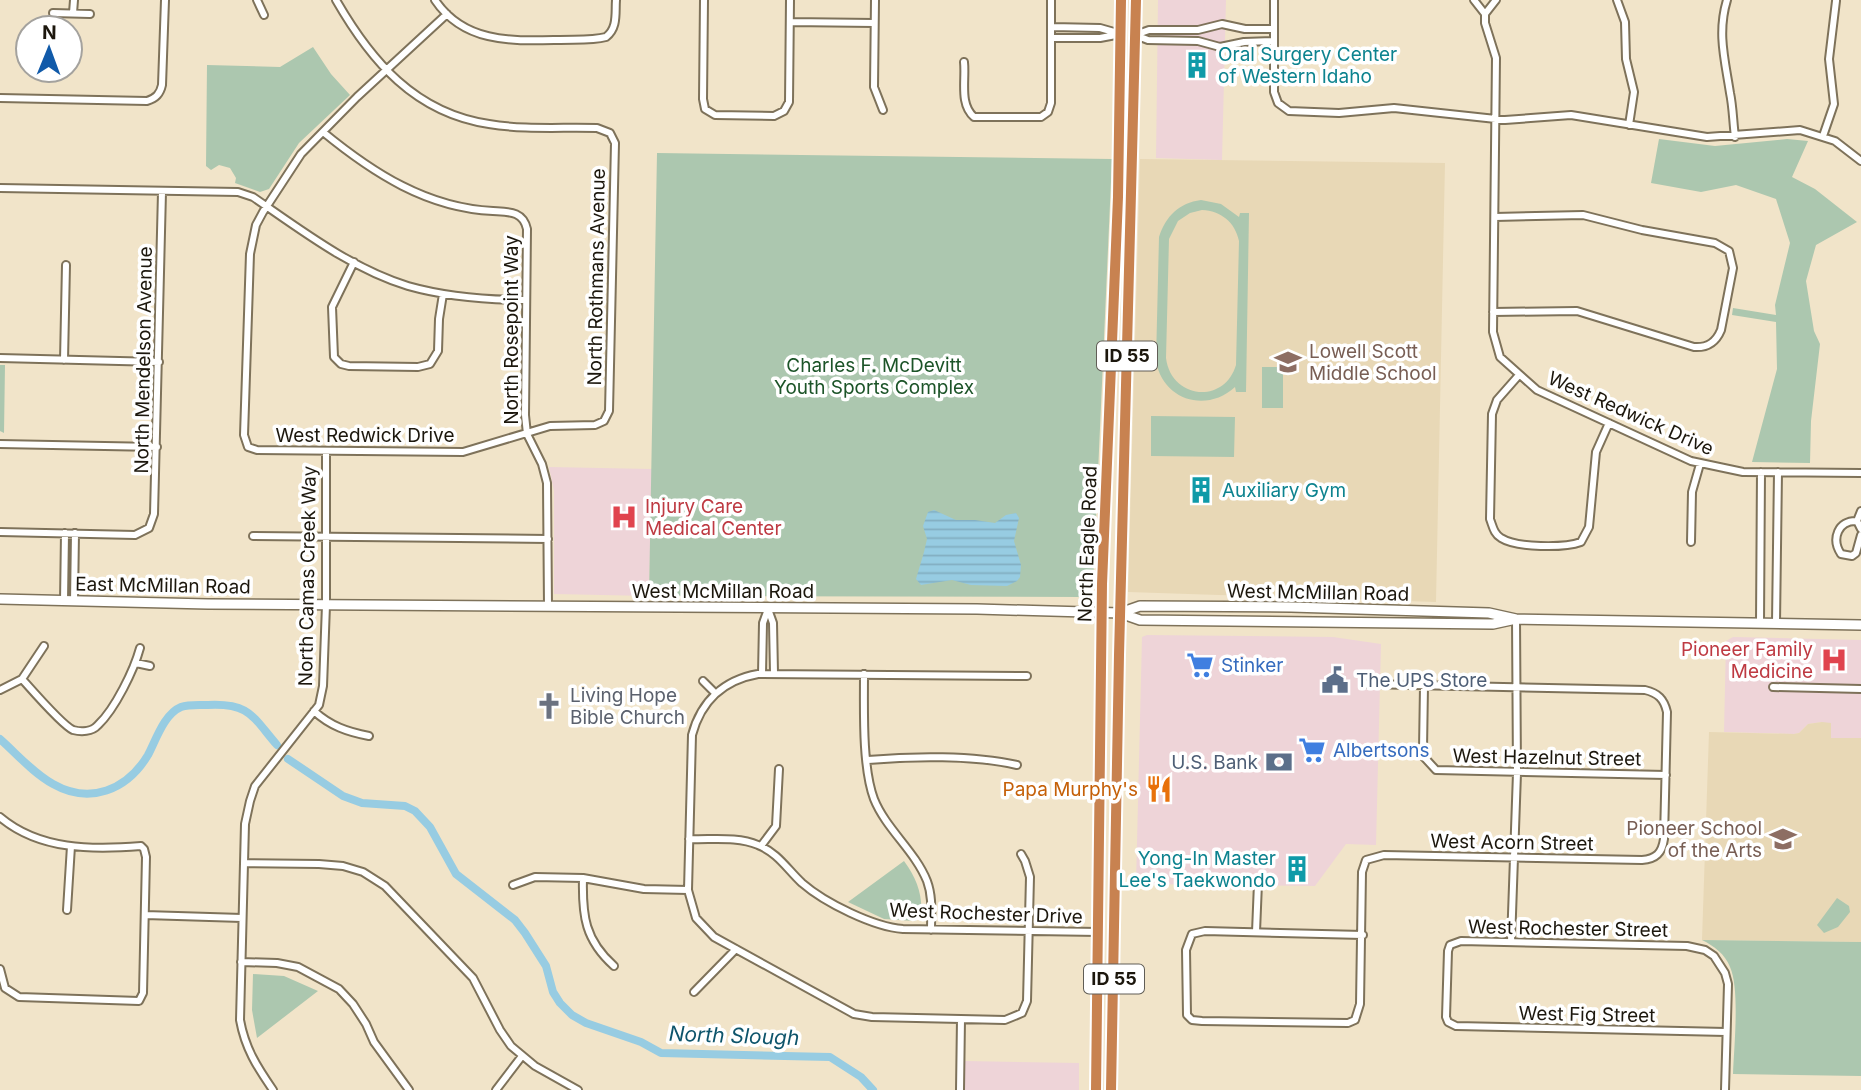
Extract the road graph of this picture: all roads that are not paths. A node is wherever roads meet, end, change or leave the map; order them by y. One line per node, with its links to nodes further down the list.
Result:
1 (74, 0): 21 (street)
2 (165, 0): 36 (street)
3 (257, 0): 25 (street)
4 (336, 0): 35 (street)
5 (435, 0): 23 (street)
6 (616, 0): 23 (street)
7 (704, 0): 26 (street)
8 (790, 0): 26 (street)
9 (875, 0): 27 (street)
10 (1051, 0): 28 (street)
11 (1121, 0): 30 (highway, North Eagle Road / ID 55)
12 (1128, 0): 31 (highway)
13 (1136, 0): 31 (highway, North Eagle Road / ID 55)
14 (1274, 0): 29 (street)
15 (1474, 0): 24 (street)
16 (1496, 0): 24 (street)
17 (1617, 0): 39 (street)
18 (1727, 0): 42 (street)
19 (1836, 1): 43 (street)
20 (53, 13): 21 (street)
21 (73, 13): 22 (street)
22 (90, 14)
23 (447, 14): 35 (street)
24 (1485, 14): 38 (street, West Redwick Drive)
25 (264, 15)
26 (790, 22): 27 (street)
27 (874, 23): 37 (street)
28 (1052, 27): 30 (street); 32 (street)
29 (1273, 29): 31 (street); 33 (street)
30 (1121, 34): 32 (street); 41 (highway); 85 (highway, North Eagle Road / ID 55)
31 (1135, 34): 33 (street); 41 (highway, North Eagle Road / ID 55)
32 (1051, 37): 34 (street)
33 (1273, 41): 38 (street)
34 (964, 62)
35 (387, 71): 40 (street); 58 (street, North Rothmans Avenue)
36 (0, 98)
37 (883, 110)
38 (1496, 120): 39 (street); 48 (street, West Redwick Drive)
39 (1629, 125): 42 (street)
40 (323, 132): 47 (street); 52 (street, North Rosepoint Way)
41 (1133, 133): 86 (highway, North Eagle Road / ID 55)
42 (1735, 136): 43 (street)
43 (1823, 136): 44 (street)
44 (1861, 161)
45 (0, 188): 46 (street)
46 (162, 192): 47 (street); 56 (street, North Mendelson Avenue)
47 (267, 206): 49 (street); 63 (street, West Redwick Drive)
48 (1495, 216): 53 (street, West Redwick Drive); 53 (street)
49 (354, 262): 51 (street); 51 (street)
50 (66, 265): 55 (street)
51 (443, 294): 52 (street)
52 (526, 300): 60 (street, North Rosepoint Way)
53 (1493, 312): 57 (street, West Redwick Drive)
54 (0, 358): 55 (street)
55 (64, 360): 56 (street)
56 (159, 362): 62 (street, North Mendelson Avenue)
57 (1519, 375): 59 (street, West Redwick Drive); 59 (street)
58 (604, 421): 60 (street, West Redwick Drive)
59 (1609, 424): 64 (street, West Redwick Drive)
60 (527, 434): 63 (street, West Redwick Drive); 77 (street, North Rosepoint Way)
61 (1, 443): 62 (street)
62 (157, 447): 73 (street, North Mendelson Avenue)
63 (326, 451): 76 (street, North Camas Creek Way)
64 (1700, 464): 65 (street, West Redwick Drive); 78 (street)
65 (1761, 472): 66 (street, West Redwick Drive); 88 (street)
66 (1778, 472): 67 (street, West Redwick Drive); 89 (street)
67 (1861, 473)
68 (1861, 510): 69 (street)
69 (1857, 521): 70 (street); 74 (street)
70 (1861, 529)
71 (0, 532): 72 (street)
72 (65, 533): 73 (street); 80 (street)
73 (75, 533): 80 (street)
74 (1861, 535)
75 (253, 536): 76 (street)
76 (325, 536): 77 (street); 81 (street, North Camas Creek Way)
77 (548, 539): 82 (street, North Rosepoint Way)
78 (1691, 542)
79 (0, 599): 80 (main road, East McMillan Road)
80 (69, 601): 81 (main road, East McMillan Road)
81 (326, 605): 82 (main road, West McMillan Road); 109 (street, North Camas Creek Way)
82 (548, 607): 83 (main road, West McMillan Road)
83 (768, 609): 85 (main road, West McMillan Road); 96 (street); 97 (street)
84 (1424, 612): 86 (main road, West McMillan Road); 87 (main road, West McMillan Road); 90 (main road)
85 (1102, 613): 86 (main road, West McMillan Road); 132 (highway, North Eagle Road / ID 55)
86 (1120, 613): 90 (main road, West McMillan Road); 152 (highway, North Eagle Road / ID 55)
87 (1516, 619): 88 (main road, West McMillan Road); 90 (main road, West McMillan Road); 105 (street)
88 (1760, 623): 89 (main road, West McMillan Road)
89 (1776, 623): 91 (main road, West McMillan Road)
90 (1489, 624)
91 (1861, 625)
92 (44, 646): 100 (street)
93 (139, 648): 94 (street)
94 (136, 663): 95 (street); 100 (street)
95 (150, 666)
96 (774, 673): 97 (street); 98 (street)
97 (762, 674): 108 (street)
98 (864, 674): 99 (street); 111 (street)
99 (1027, 676)
100 (22, 679): 107 (street)
101 (703, 681): 108 (street)
102 (1366, 684): 103 (street)
103 (1424, 686): 105 (street); 114 (street, West Hazelnut Street)
104 (1773, 687): 106 (street)
105 (1518, 688): 114 (street); 115 (street)
106 (1861, 689)
107 (0, 690)
108 (715, 693): 117 (street)
109 (314, 711): 110 (street); 122 (street, North Camas Creek Way)
110 (369, 736)
111 (868, 760): 112 (street); 130 (street)
112 (1017, 765)
113 (779, 769): 119 (street)
114 (1517, 773): 115 (street, West Hazelnut Street); 121 (street)
115 (1665, 775): 121 (street, West Acorn Street)
116 (0, 817): 118 (street)
117 (689, 839): 119 (street, West Rochester Drive); 126 (street)
118 (71, 846): 127 (street); 128 (street)
119 (761, 846): 130 (street, West Rochester Drive)
120 (1021, 853): 131 (street)
121 (1514, 857): 134 (street, West Acorn Street); 135 (street)
122 (244, 863): 129 (street, North Camas Creek Way); 144 (street)
123 (583, 878): 125 (street); 126 (street); 138 (street)
124 (1258, 883): 133 (street)
125 (513, 885)
126 (688, 890): 136 (street)
127 (67, 910)
128 (145, 915): 129 (street); 139 (street)
129 (242, 918): 137 (street, North Camas Creek Way)
130 (931, 930): 131 (street, West Rochester Drive)
131 (1029, 932): 132 (street, West Rochester Drive); 141 (street)
132 (1099, 932): 145 (highway, North Eagle Road / ID 55)
133 (1256, 932): 134 (street); 134 (street)
134 (1363, 935)
135 (1511, 942): 142 (street, West Rochester Street); 143 (street, West Rochester Street)
136 (736, 949): 140 (street); 141 (street)
137 (242, 962): 146 (street, North Camas Creek Way); 147 (street)
138 (614, 966)
139 (0, 969)
140 (694, 992)
141 (961, 1019): 150 (street)
142 (1448, 1022): 143 (street, West Fig Street)
143 (1726, 1032): 153 (street)
144 (522, 1056): 148 (street); 149 (street)
145 (1096, 1085): 151 (highway)
146 (273, 1090)
147 (409, 1090)
148 (496, 1090)
149 (578, 1090)
150 (960, 1090)
151 (1104, 1090)
152 (1111, 1090)
153 (1725, 1090)

